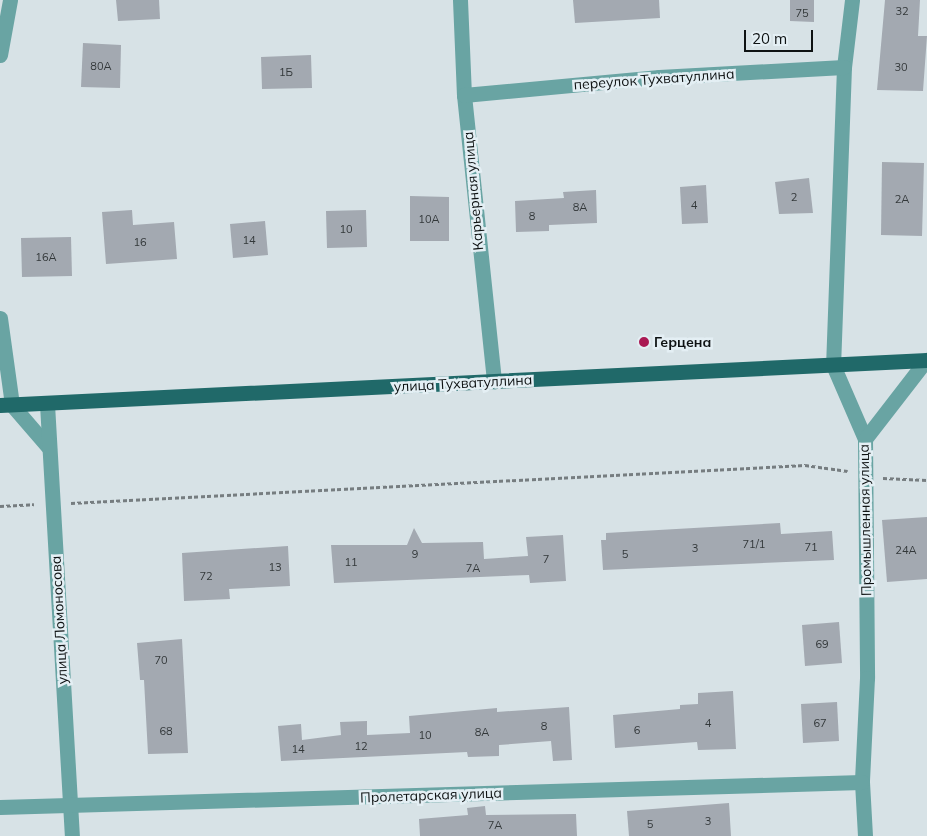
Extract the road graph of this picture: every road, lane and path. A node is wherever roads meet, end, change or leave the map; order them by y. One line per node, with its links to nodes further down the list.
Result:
1 (10, 0): 4 (street)
2 (460, 0): 6 (street, Карьерная улица)
3 (852, 0): 5 (street, Промышленная улица)
4 (0, 55)
5 (844, 67): 6 (street, переулок Тухватуллина); 9 (street, Промышленная улица)
6 (464, 95): 10 (street, Карьерная улица)
7 (0, 318): 12 (street)
8 (927, 361): 9 (main road, улица Тухватуллина); 13 (street)
9 (833, 365): 10 (main road, улица Тухватуллина); 13 (street, Промышленная улица)
10 (494, 381): 11 (main road, улица Тухватуллина)
11 (47, 404): 12 (main road, улица Тухватуллина); 14 (street, улица Ломоносова)
12 (6, 405): 14 (street)
13 (865, 439): 15 (street, Промышленная улица)
14 (49, 448): 17 (street, улица Ломоносова)
15 (865, 475): 16 (path); 17 (path); 19 (street, Промышленная улица)
16 (927, 480)
17 (52, 504): 18 (path); 20 (street, улица Ломоносова)
18 (0, 506)
19 (862, 782): 20 (street, Пролетарская улица); 23 (street, Промышленная улица)
20 (70, 805): 21 (street, Пролетарская улица); 22 (street, улица Ломоносова)
21 (0, 807)
22 (72, 836)
23 (865, 836)

